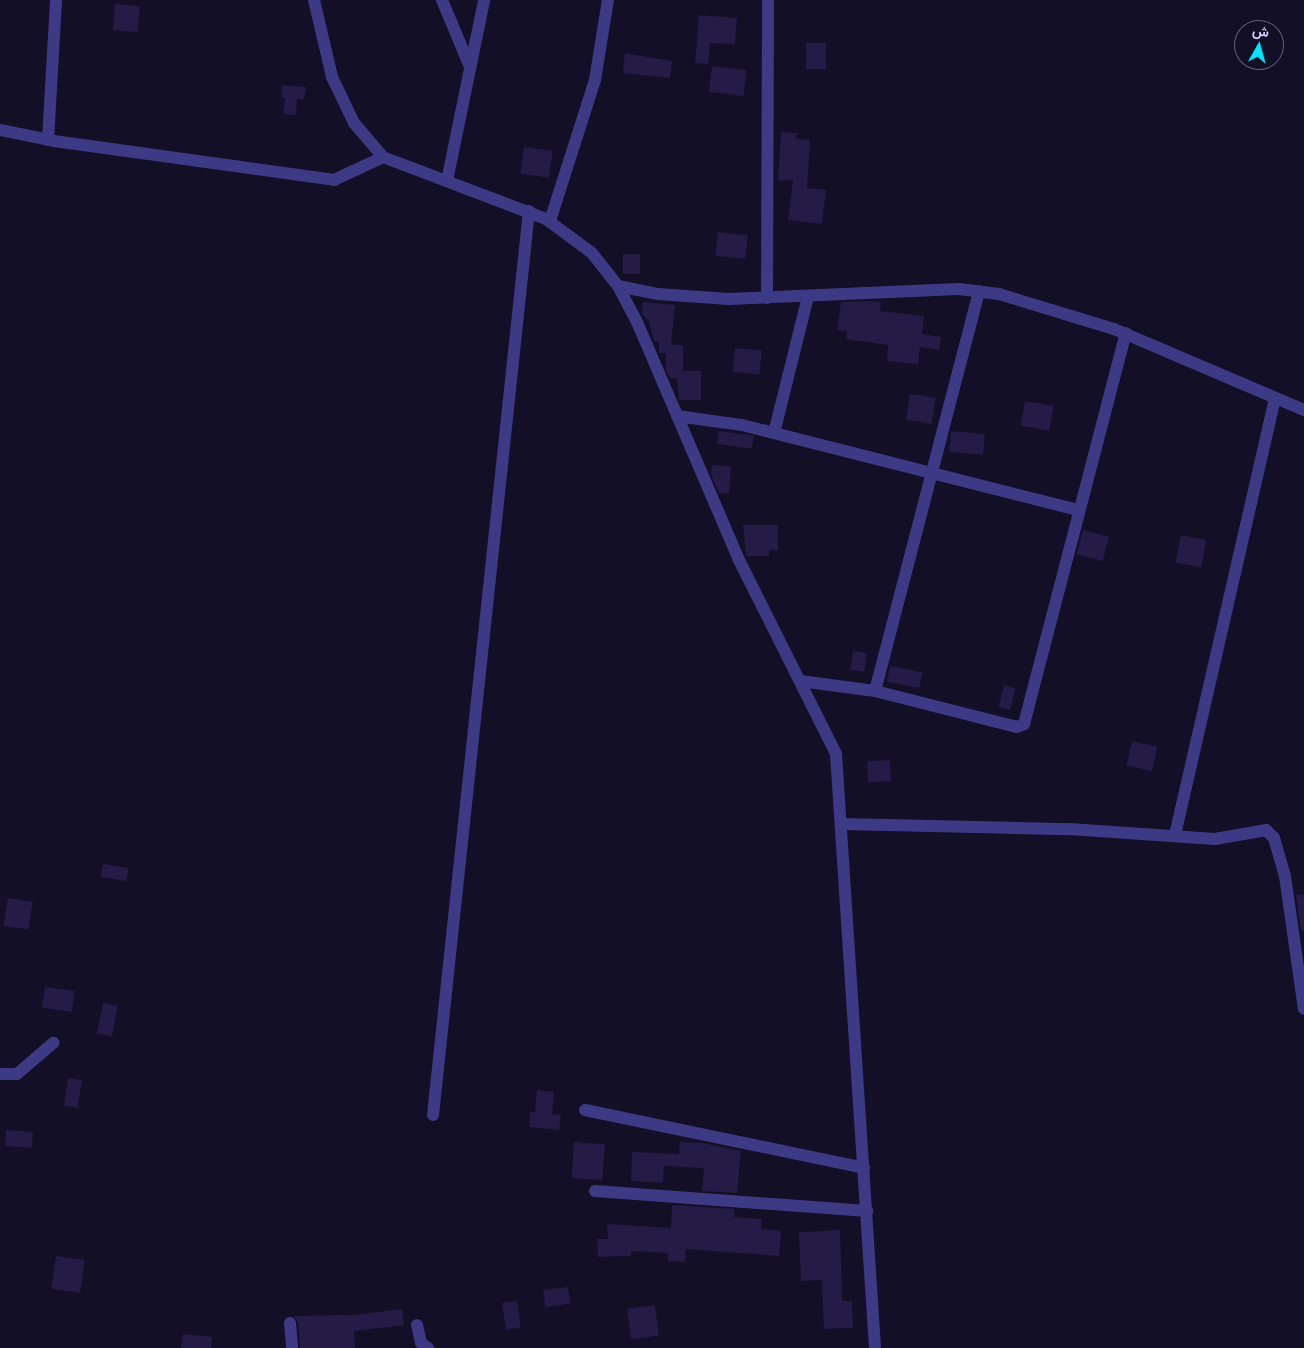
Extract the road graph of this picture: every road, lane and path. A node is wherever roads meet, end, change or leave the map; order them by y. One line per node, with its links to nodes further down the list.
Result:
1 (56, 0): 9 (street)
2 (314, 0): 10 (street)
3 (442, 0): 7 (street)
4 (484, 0): 7 (street)
5 (608, 0): 13 (street)
6 (768, 0): 17 (street)
7 (470, 67): 11 (street)
8 (0, 130): 9 (street)
9 (48, 140): 10 (street)
10 (383, 157): 11 (street)
11 (447, 181): 12 (street)
12 (529, 211): 13 (street); 33 (street)
13 (550, 221): 14 (street)
14 (618, 286): 17 (street); 21 (street)
15 (979, 290): 16 (street); 18 (street); 23 (street)
16 (808, 297): 17 (street); 22 (street)
17 (767, 298)
18 (1126, 333): 19 (street); 24 (street)
19 (1275, 399): 20 (street); 28 (street)
20 (1304, 410)
21 (677, 416): 22 (street); 25 (street)
22 (774, 433): 23 (street)
23 (932, 473): 24 (street); 26 (street)
24 (1077, 510): 26 (street)
25 (800, 681): 26 (street); 27 (street)
26 (875, 691)
27 (843, 824): 28 (street); 34 (street)
28 (1175, 835): 29 (street)
29 (1304, 1009)
30 (53, 1043): 31 (street)
31 (0, 1074)
32 (585, 1110): 34 (street)
33 (434, 1115)
34 (864, 1168): 36 (street)
35 (595, 1191): 36 (street)
36 (867, 1210): 41 (street)
37 (290, 1323): 39 (street)
38 (417, 1325): 40 (street)
39 (292, 1348)
40 (428, 1348)
41 (875, 1348)

